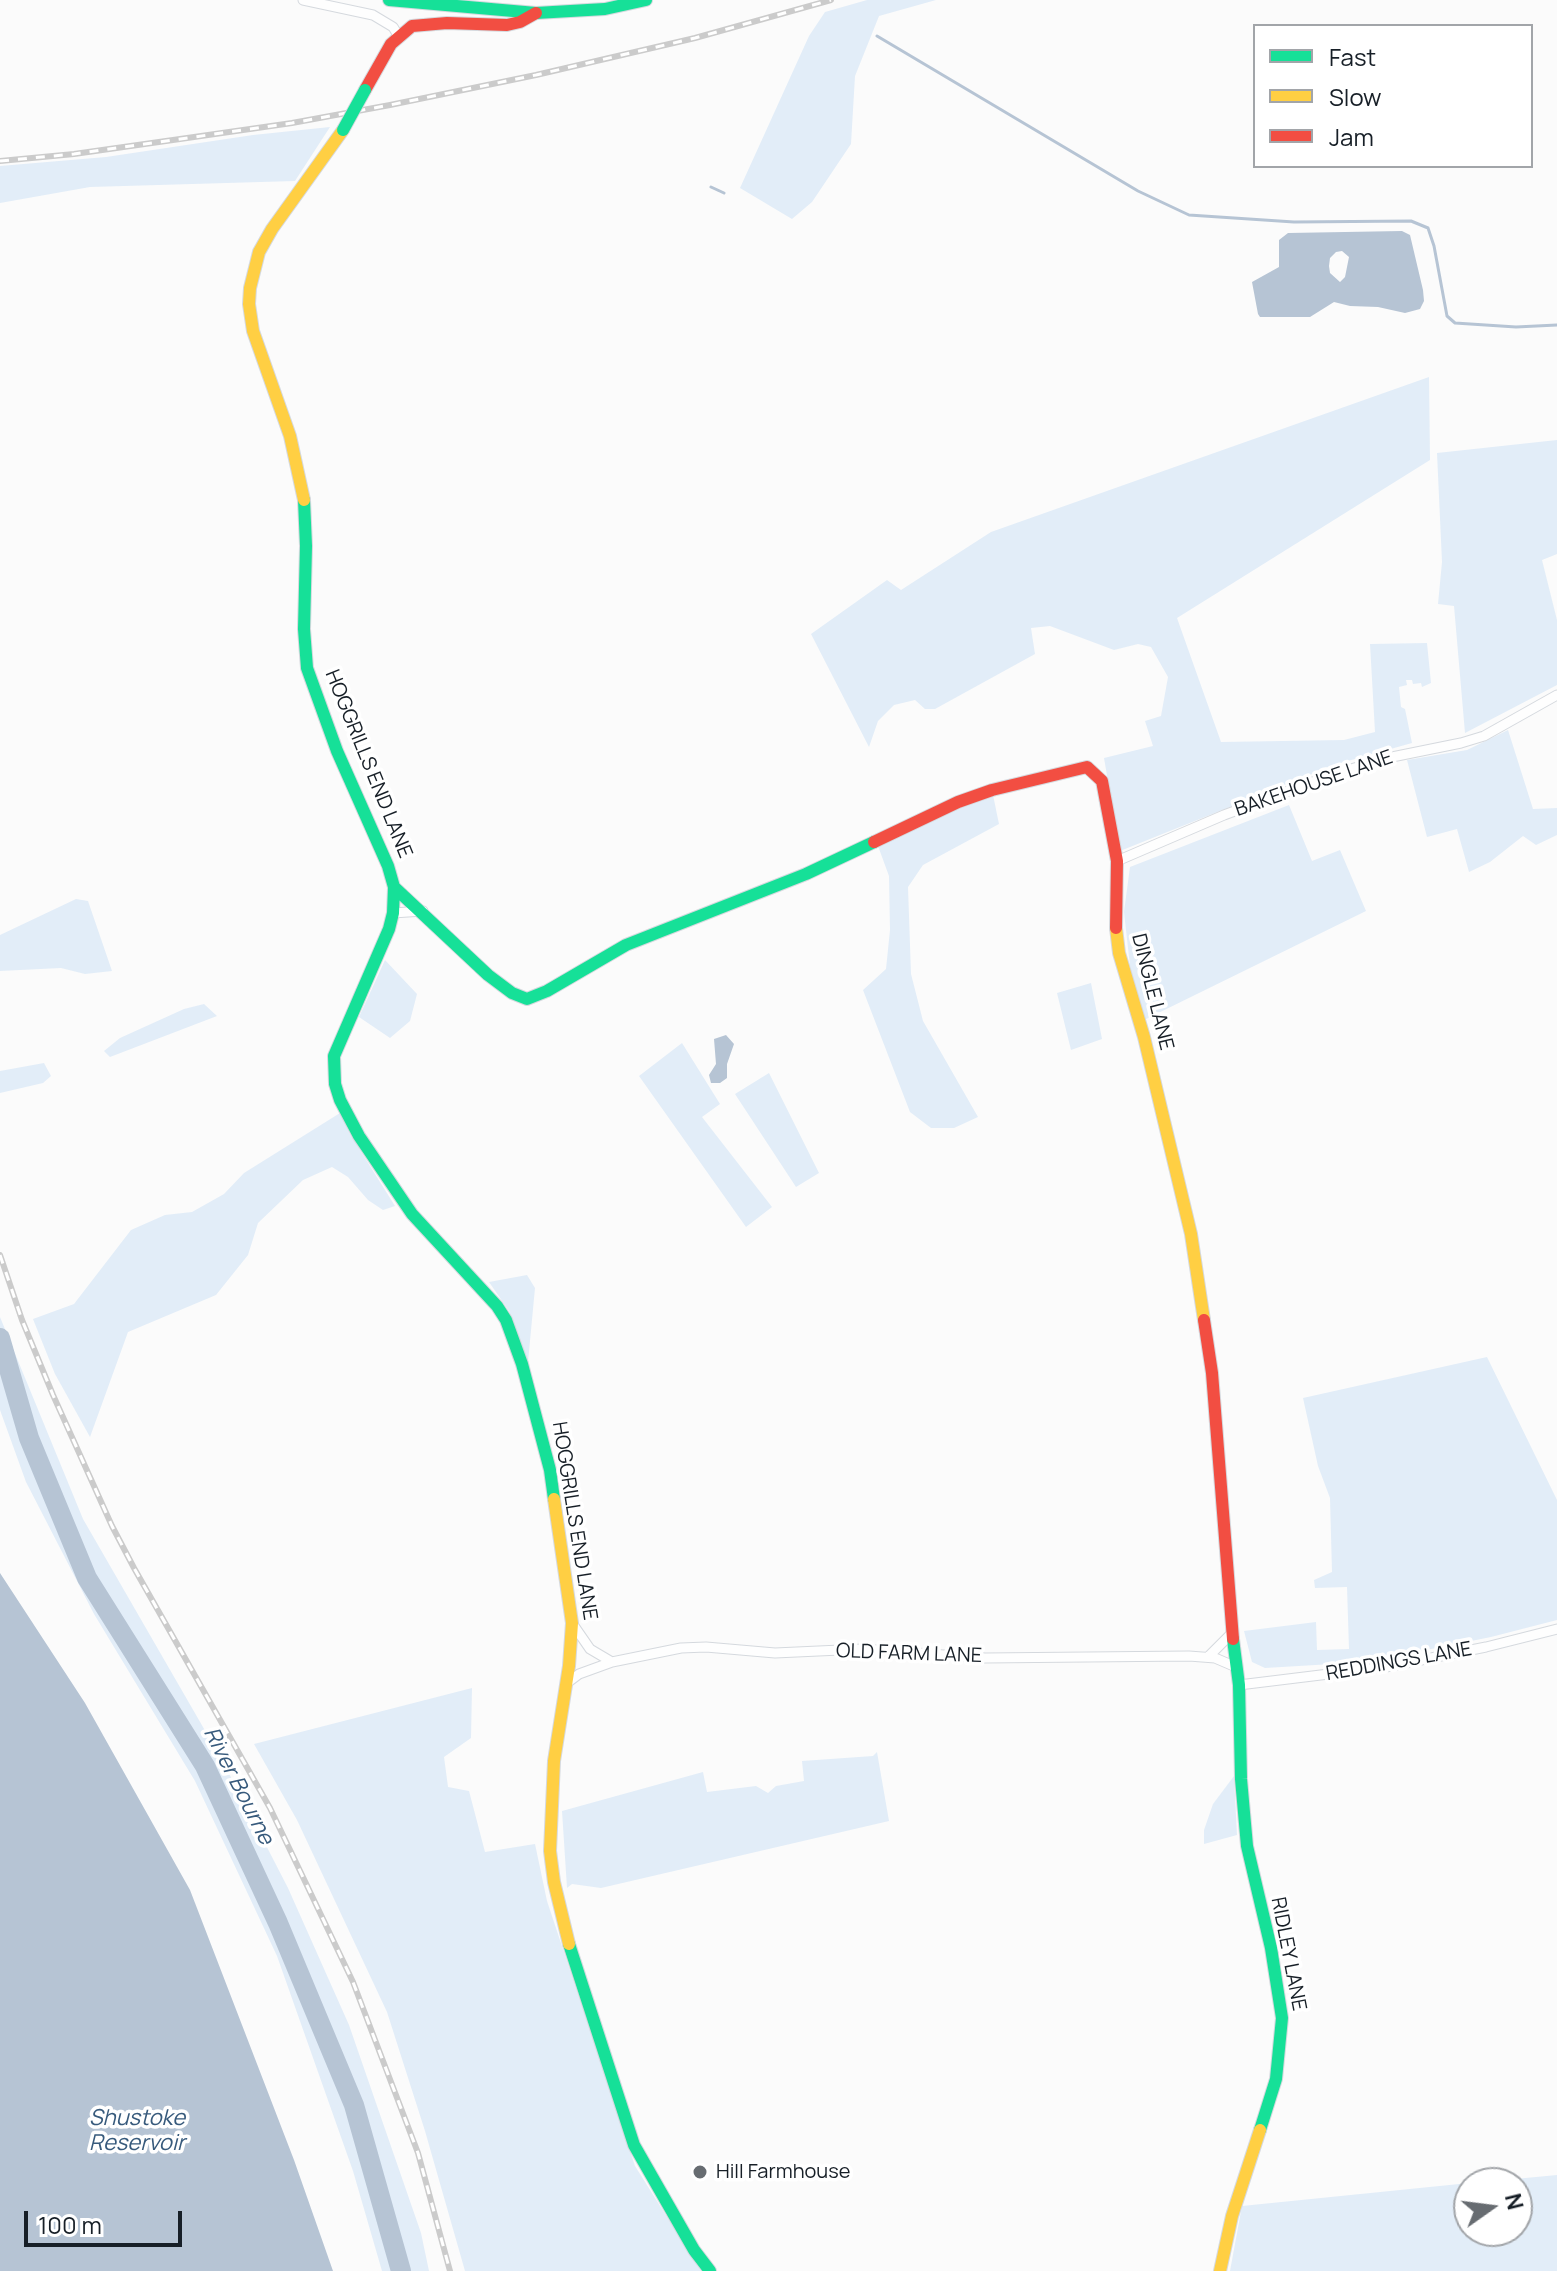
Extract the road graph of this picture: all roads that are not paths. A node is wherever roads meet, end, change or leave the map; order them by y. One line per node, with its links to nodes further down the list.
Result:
1 (303, 0): 5 (street)
2 (389, 0): 4 (street)
3 (646, 0): 4 (street)
4 (536, 13): 5 (street)
5 (398, 35): 8 (street, HOGGRILLS END LANE, bridge)
6 (1557, 695): 7 (street, BAKEHOUSE LANE)
7 (1117, 861): 9 (street, DINGLE LANE); 13 (street, DINGLE LANE)
8 (394, 887): 9 (street, DINGLE LANE); 10 (street, HOGGRILLS END LANE)
9 (423, 911): 10 (street)
10 (393, 913): 11 (street, HOGGRILLS END LANE)
11 (572, 1623): 15 (street); 17 (street, HOGGRILLS END LANE)
12 (1557, 1629): 18 (street, REDDINGS LANE)
13 (1232, 1633): 14 (street); 16 (street, DINGLE LANE)
14 (1208, 1657): 15 (street, OLD FARM LANE); 16 (street, OLD FARM LANE)
15 (612, 1662): 17 (street, OLD FARM LANE)
16 (1236, 1667): 18 (street, DINGLE LANE)
17 (567, 1683): 19 (street, HOGGRILLS END LANE)
18 (1239, 1685): 20 (street, RIDLEY LANE)
19 (710, 2271)
20 (1220, 2271)

